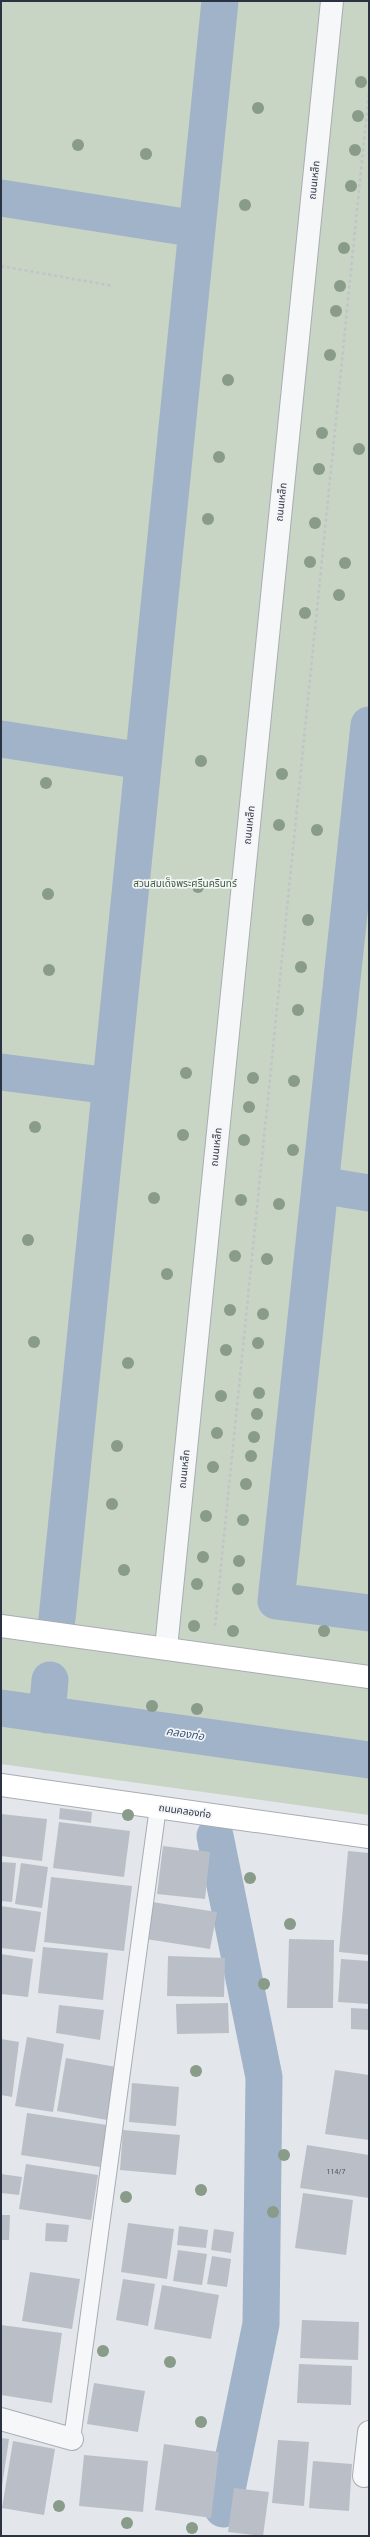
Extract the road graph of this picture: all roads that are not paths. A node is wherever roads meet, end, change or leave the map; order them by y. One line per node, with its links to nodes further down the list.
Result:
1 (332, 1): 3 (street, ถนนเหล็ก)
2 (1, 1626): 3 (street)
3 (166, 1648): 4 (street)
4 (369, 1677)
5 (1, 1785): 6 (street, ถนนคลองท่อ)
6 (158, 1807): 7 (street, ถนนคลองท่อ); 10 (lane)
7 (369, 1837)
8 (1, 2419): 10 (street)
9 (369, 2432): 11 (street)
10 (72, 2439)
11 (364, 2476)

